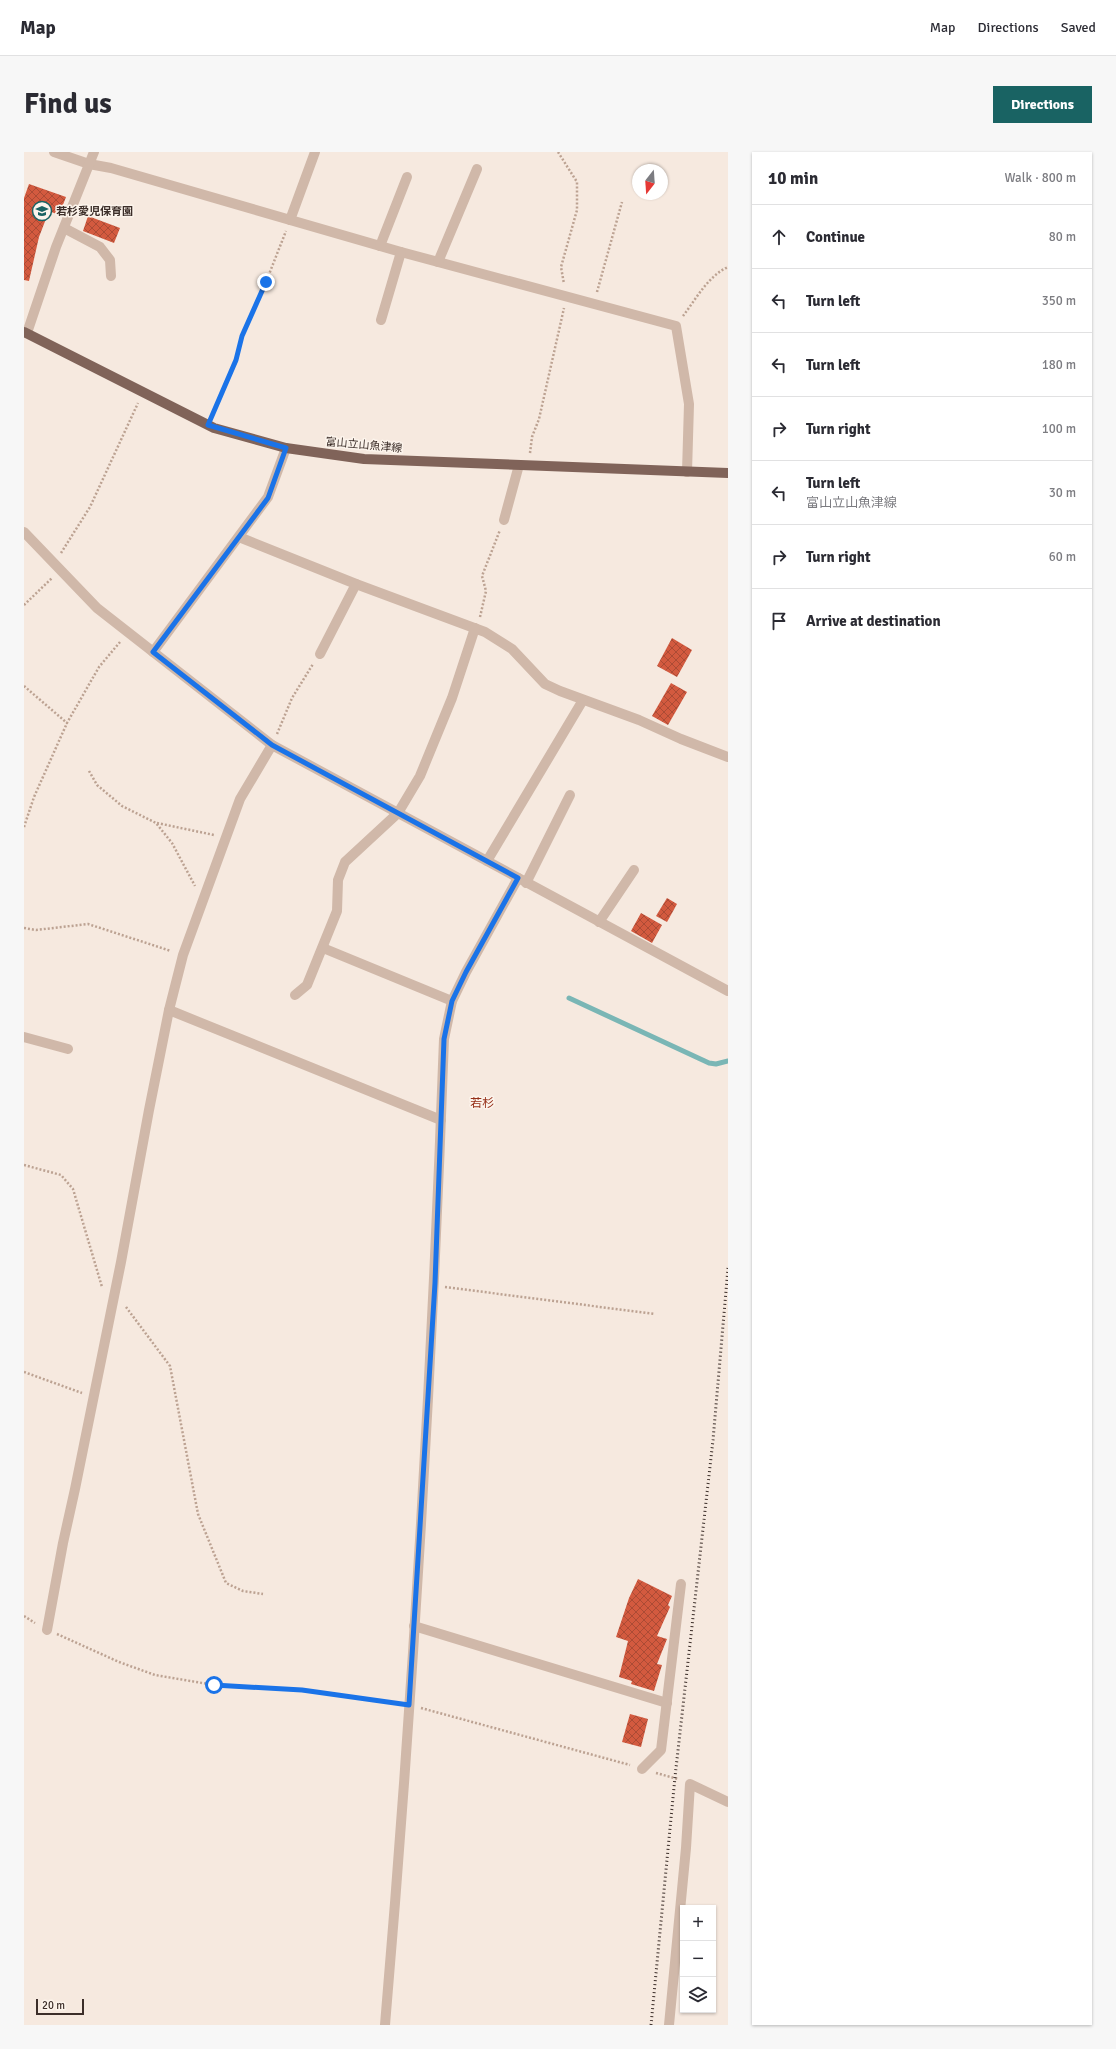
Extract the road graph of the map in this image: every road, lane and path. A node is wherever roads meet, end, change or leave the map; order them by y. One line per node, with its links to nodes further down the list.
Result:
1 (54, 152): 5 (street)
2 (94, 152): 5 (street)
3 (315, 152): 9 (street)
4 (558, 152): 16 (path)
5 (89, 164): 9 (street); 10 (street)
6 (477, 169): 13 (street)
7 (407, 177): 11 (street)
8 (622, 202): 17 (path)
9 (290, 220): 11 (street); 22 (path)
10 (64, 228): 15 (street); 20 (street)
11 (380, 246): 12 (street)
12 (401, 252): 13 (street); 18 (street)
13 (438, 262): 16 (street)
14 (728, 267): 19 (path)
15 (111, 276)
16 (567, 297): 17 (street); 24 (path)
17 (593, 304): 19 (street)
18 (382, 320)
19 (676, 326): 25 (street)
20 (25, 332): 21 (main road, 富山立山魚津線)
21 (144, 393): 22 (main road, 富山立山魚津線); 30 (path)
22 (208, 425): 23 (main road, 富山立山魚津線)
23 (286, 448): 24 (main road, 富山立山魚津線); 29 (street)
24 (524, 466): 25 (main road, 富山立山魚津線); 27 (street)
25 (687, 472): 26 (main road, 富山立山魚津線)
26 (728, 473)
27 (504, 520): 33 (path)
28 (24, 532): 30 (street)
29 (239, 537): 31 (street); 35 (street)
30 (57, 567): 32 (path); 34 (street)
31 (356, 584): 33 (street); 36 (street)
32 (24, 606)
33 (474, 628): 38 (street); 44 (street)
34 (128, 632): 35 (street); 39 (path)
35 (153, 652): 40 (street)
36 (320, 654): 40 (path)
37 (24, 686): 39 (path)
38 (583, 700): 41 (street); 48 (street)
39 (67, 723): 46 (path)
40 (272, 745): 44 (street); 47 (street)
41 (728, 757)
42 (89, 771): 45 (path)
43 (570, 795): 50 (street)
44 (398, 813): 48 (street); 54 (street)
45 (156, 823): 47 (path); 51 (path)
46 (24, 827)
47 (226, 838): 51 (street)
48 (487, 861): 50 (street)
49 (634, 870): 52 (street)
50 (522, 880): 52 (street); 58 (street)
51 (202, 901): 55 (street)
52 (599, 922): 56 (street)
53 (24, 928): 55 (path)
54 (322, 948): 57 (street); 58 (street)
55 (183, 955): 59 (street)
56 (728, 991)
57 (295, 995)
58 (452, 1001): 62 (street)
59 (169, 1010): 62 (street); 65 (street)
60 (24, 1037): 61 (street)
61 (68, 1049)
62 (441, 1120): 64 (street)
63 (24, 1165): 65 (path)
64 (435, 1286): 66 (path); 71 (street)
65 (114, 1296): 68 (street); 70 (path)
66 (655, 1314)
67 (24, 1372): 68 (path)
68 (93, 1398): 72 (street)
69 (681, 1584): 73 (street)
70 (263, 1594)
71 (414, 1626): 73 (street); 74 (street)
72 (47, 1630): 74 (path)
73 (667, 1703): 75 (street)
74 (409, 1705): 75 (path); 78 (street)
75 (642, 1769): 76 (path)
76 (690, 1784): 77 (street); 79 (street)
77 (728, 1802)
78 (385, 2025)
79 (669, 2025)

